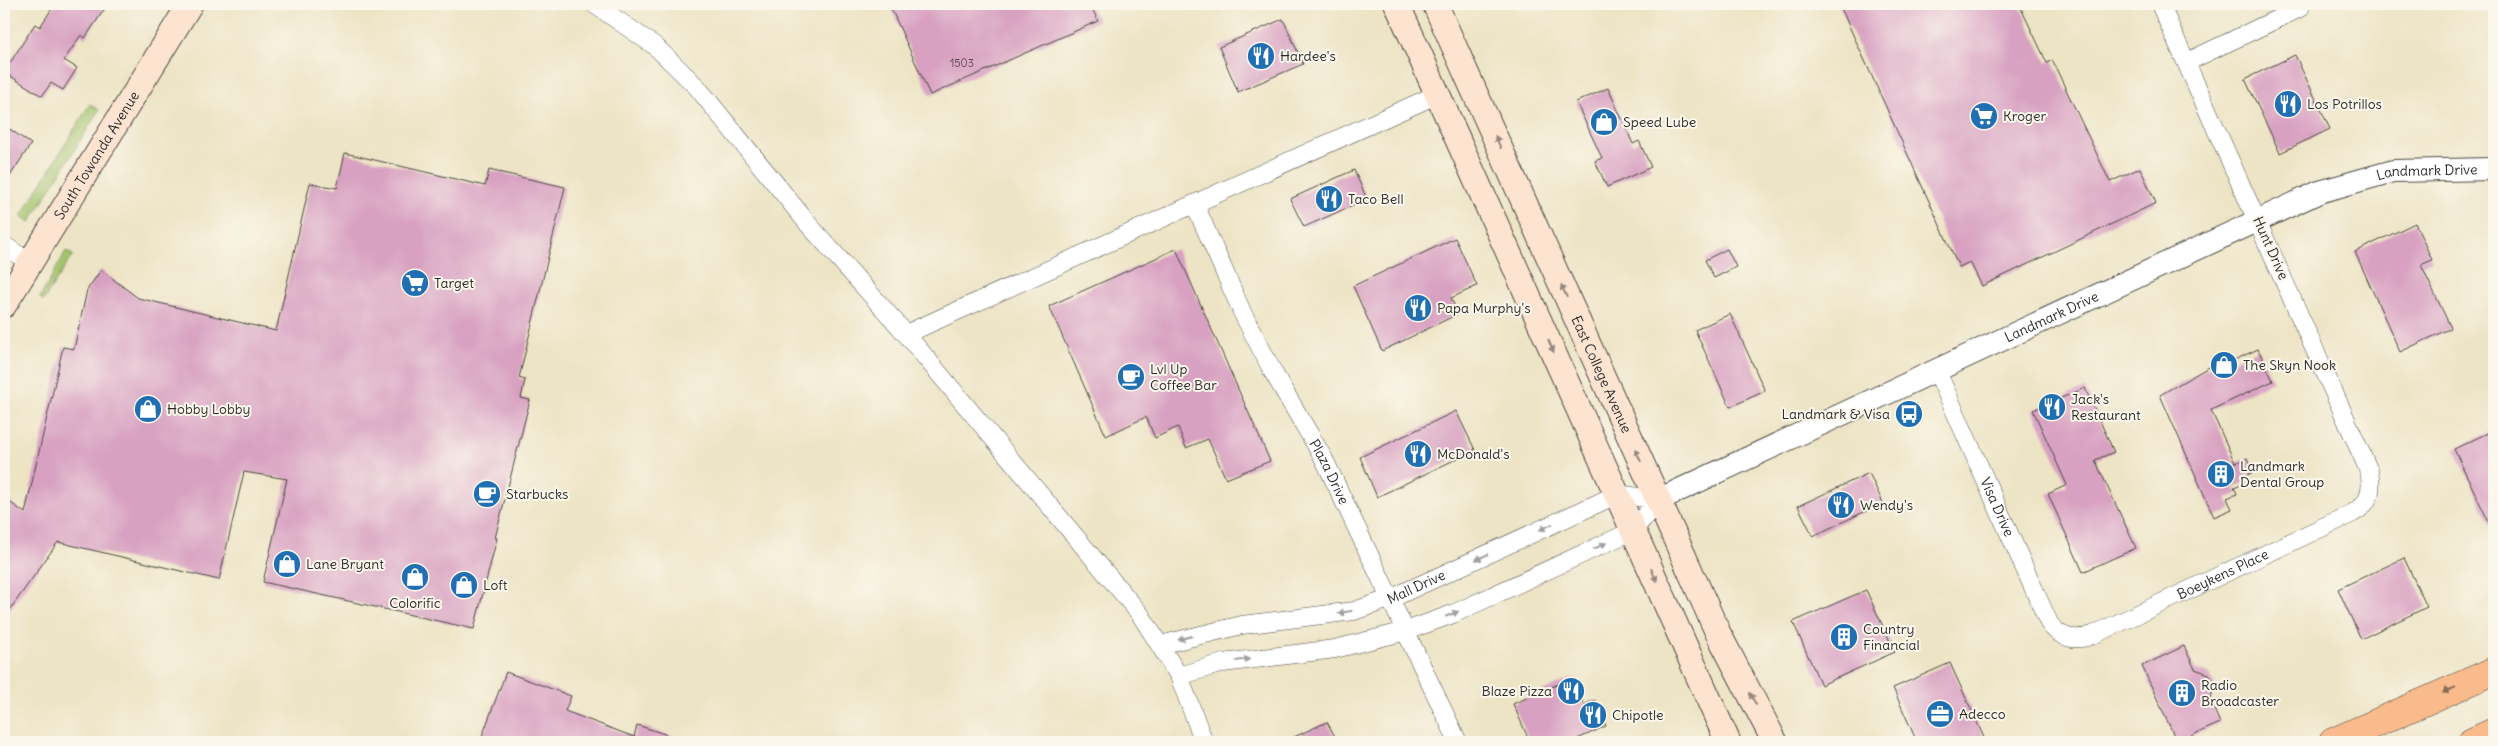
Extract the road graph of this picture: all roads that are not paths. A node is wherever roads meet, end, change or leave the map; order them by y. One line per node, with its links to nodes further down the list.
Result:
1 (190, 4): 15 (main road, South Towanda Avenue)
2 (594, 4): 17 (street)
3 (1397, 4): 9 (main road)
4 (1411, 4): 10 (main road)
5 (1435, 4): 10 (main road, East College Avenue)
6 (2160, 4): 8 (street, Hunt Drive)
7 (2301, 4): 8 (street)
8 (2187, 62): 13 (street, Hunt Drive)
9 (1438, 94): 12 (street); 19 (main road, one-way to 19)
10 (1486, 104): 21 (main road, East College Avenue, one-way to 10)
11 (2494, 169): 13 (street, Landmark Drive)
12 (1195, 205): 17 (street); 23 (street, Plaza Drive)
13 (2258, 220): 18 (street, Landmark Drive); 20 (street, Hunt Drive)
14 (4, 245): 15 (street)
15 (30, 263): 16 (main road, South Towanda Avenue)
16 (4, 306)
17 (906, 334): 26 (street)
18 (1936, 369): 21 (street, Landmark Drive); 25 (street, Visa Drive)
19 (1618, 494): 21 (street); 22 (main road); 23 (street, Mall Drive, one-way to 23)
20 (2370, 495): 25 (street, Boeykens Place)
21 (1658, 500): 22 (street, Landmark Drive); 33 (main road, East College Avenue, one-way to 21)
22 (1634, 530): 24 (street, one-way to 22); 32 (main road, one-way to 32)
23 (1392, 598): 24 (street, Plaza Drive); 26 (street, Mall Drive, one-way to 26)
24 (1406, 631): 28 (street, one-way to 24); 31 (street, Plaza Drive)
25 (2068, 638)
26 (1160, 645): 28 (street)
27 (2494, 671): 34 (highway, one-way to 34)
28 (1179, 676): 30 (street)
29 (2494, 732): 35 (highway)
30 (1204, 742)
31 (1458, 742)
32 (1728, 742)
33 (1775, 742)
34 (2333, 742)
35 (2472, 742)

